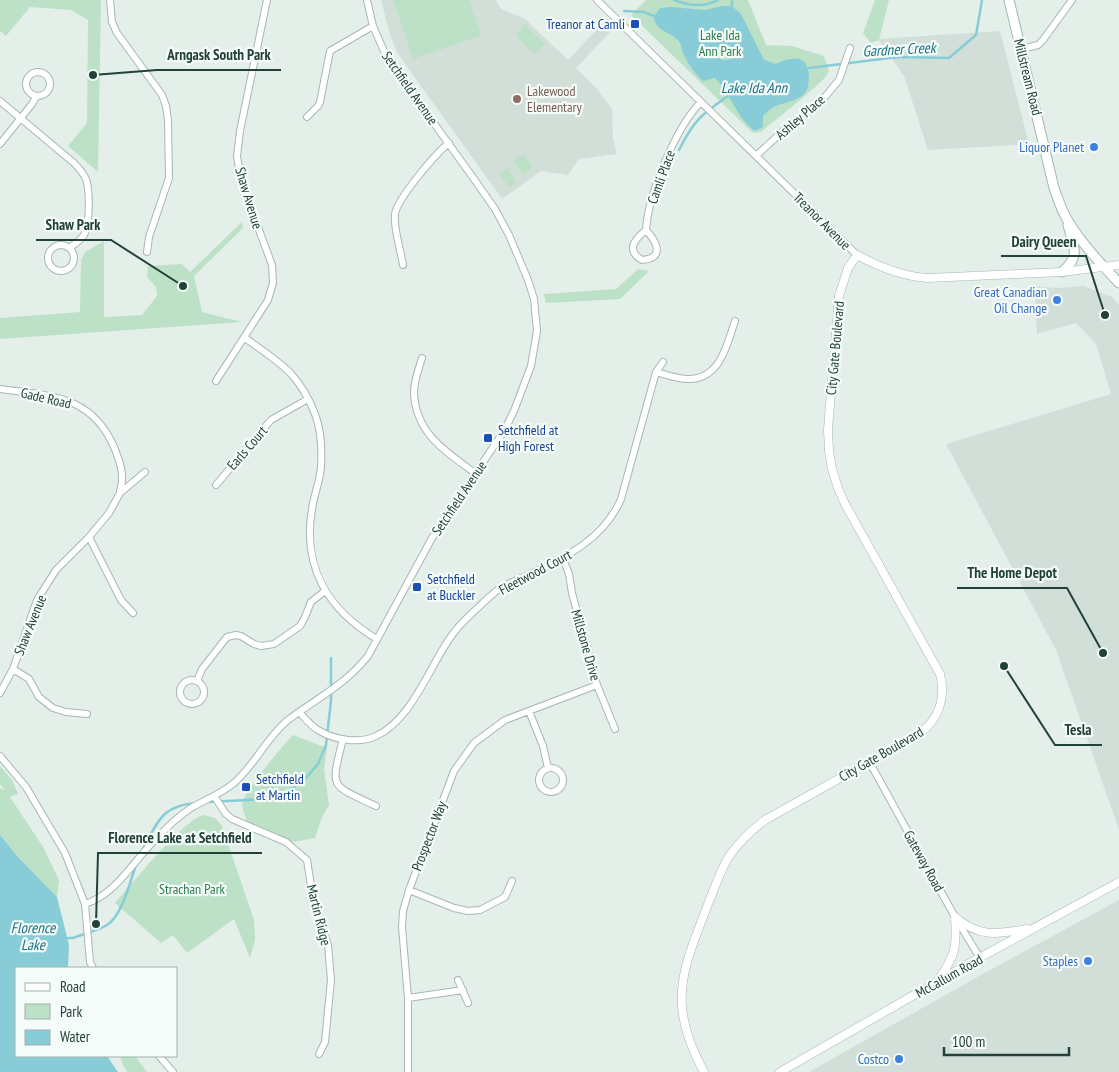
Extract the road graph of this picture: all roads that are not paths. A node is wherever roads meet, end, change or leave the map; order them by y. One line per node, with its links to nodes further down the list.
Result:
1 (110, 0): 21 (street)
2 (267, 0): 29 (street, Shaw Avenue)
3 (367, 0): 7 (street, Setchfield Avenue)
4 (597, 0): 12 (street, Treanor Avenue)
5 (1009, 0): 9 (main road, Millstream Road)
6 (1072, 0): 9 (street)
7 (373, 26): 13 (street); 16 (street, Setchfield Avenue)
8 (850, 48): 17 (street, Ashley Place)
9 (1022, 49): 18 (main road, Millstream Road)
10 (36, 96): 14 (street)
11 (0, 101): 14 (street)
12 (701, 102): 17 (street, Treanor Avenue); 19 (street, Camli Place)
13 (307, 117)
14 (21, 118): 15 (street); 20 (street)
15 (0, 144)
16 (449, 144): 23 (street); 37 (street, Setchfield Avenue)
17 (757, 155): 22 (street, Treanor Avenue)
18 (1067, 220): 25 (main road, Millstream Road); 26 (main road)
19 (646, 230): 19 (street, Camli Place)
20 (69, 248): 20 (street)
21 (147, 252)
22 (857, 254): 26 (street, Treanor Avenue); 55 (street, City Gate Boulevard)
23 (403, 265)
24 (1119, 265): 25 (street, Treanor Avenue)
25 (1104, 268): 26 (street, Treanor Avenue); 27 (main road, Millstream Road)
26 (1062, 272)
27 (1119, 283)
28 (734, 322): 32 (street)
29 (244, 337): 33 (street, Shaw Avenue); 35 (street)
30 (422, 358): 37 (street)
31 (663, 362): 32 (street, Fleetwood Court)
32 (656, 372): 41 (street, Fleetwood Court)
33 (216, 381)
34 (0, 389): 39 (street, Gade Road)
35 (308, 399): 38 (street, Earls Court); 42 (street)
36 (145, 472): 39 (street, Shaw Avenue)
37 (475, 472): 44 (street, Setchfield Avenue)
38 (216, 485)
39 (120, 492): 40 (street, Shaw Avenue)
40 (89, 537): 43 (street); 45 (street, Shaw Avenue)
41 (562, 559): 47 (street, Millstone Drive); 53 (street, Fleetwood Court)
42 (325, 591): 44 (street); 46 (street)
43 (133, 613)
44 (377, 639): 50 (street, Setchfield Avenue)
45 (13, 669): 48 (street, Shaw Avenue); 51 (street)
46 (197, 681)
47 (597, 685): 49 (street, Prospector Way); 52 (street, Millstone Drive)
48 (0, 693)
49 (528, 711): 56 (street); 61 (street, Prospector Way)
50 (299, 712): 53 (street, Fleetwood Court); 57 (street, Setchfield Avenue)
51 (87, 714)
52 (615, 729)
53 (343, 740): 58 (street)
54 (0, 756): 62 (street)
55 (870, 763): 63 (street, Gateway Road); 76 (street, City Gate Boulevard)
56 (548, 768)
57 (214, 796): 62 (street, Setchfield Avenue); 72 (street, Martin Ridge)
58 (376, 806)
59 (512, 881): 61 (street)
60 (1119, 882): 64 (street, McCallum Road)
61 (408, 890): 70 (street, Prospector Way)
62 (85, 904): 66 (street)
63 (955, 917): 64 (street); 65 (street, Gateway Road); 68 (street)
64 (1035, 927): 65 (street, McCallum Road)
65 (980, 958): 68 (street, McCallum Road)
66 (93, 967)
67 (458, 980): 69 (street)
68 (935, 983): 77 (street, McCallum Road)
69 (463, 990): 70 (street); 71 (street)
70 (408, 998): 75 (street, Prospector Way)
71 (468, 1003)
72 (319, 1054)
73 (160, 1057): 74 (street)
74 (173, 1072)
75 (408, 1072)
76 (704, 1072)
77 (780, 1072)

